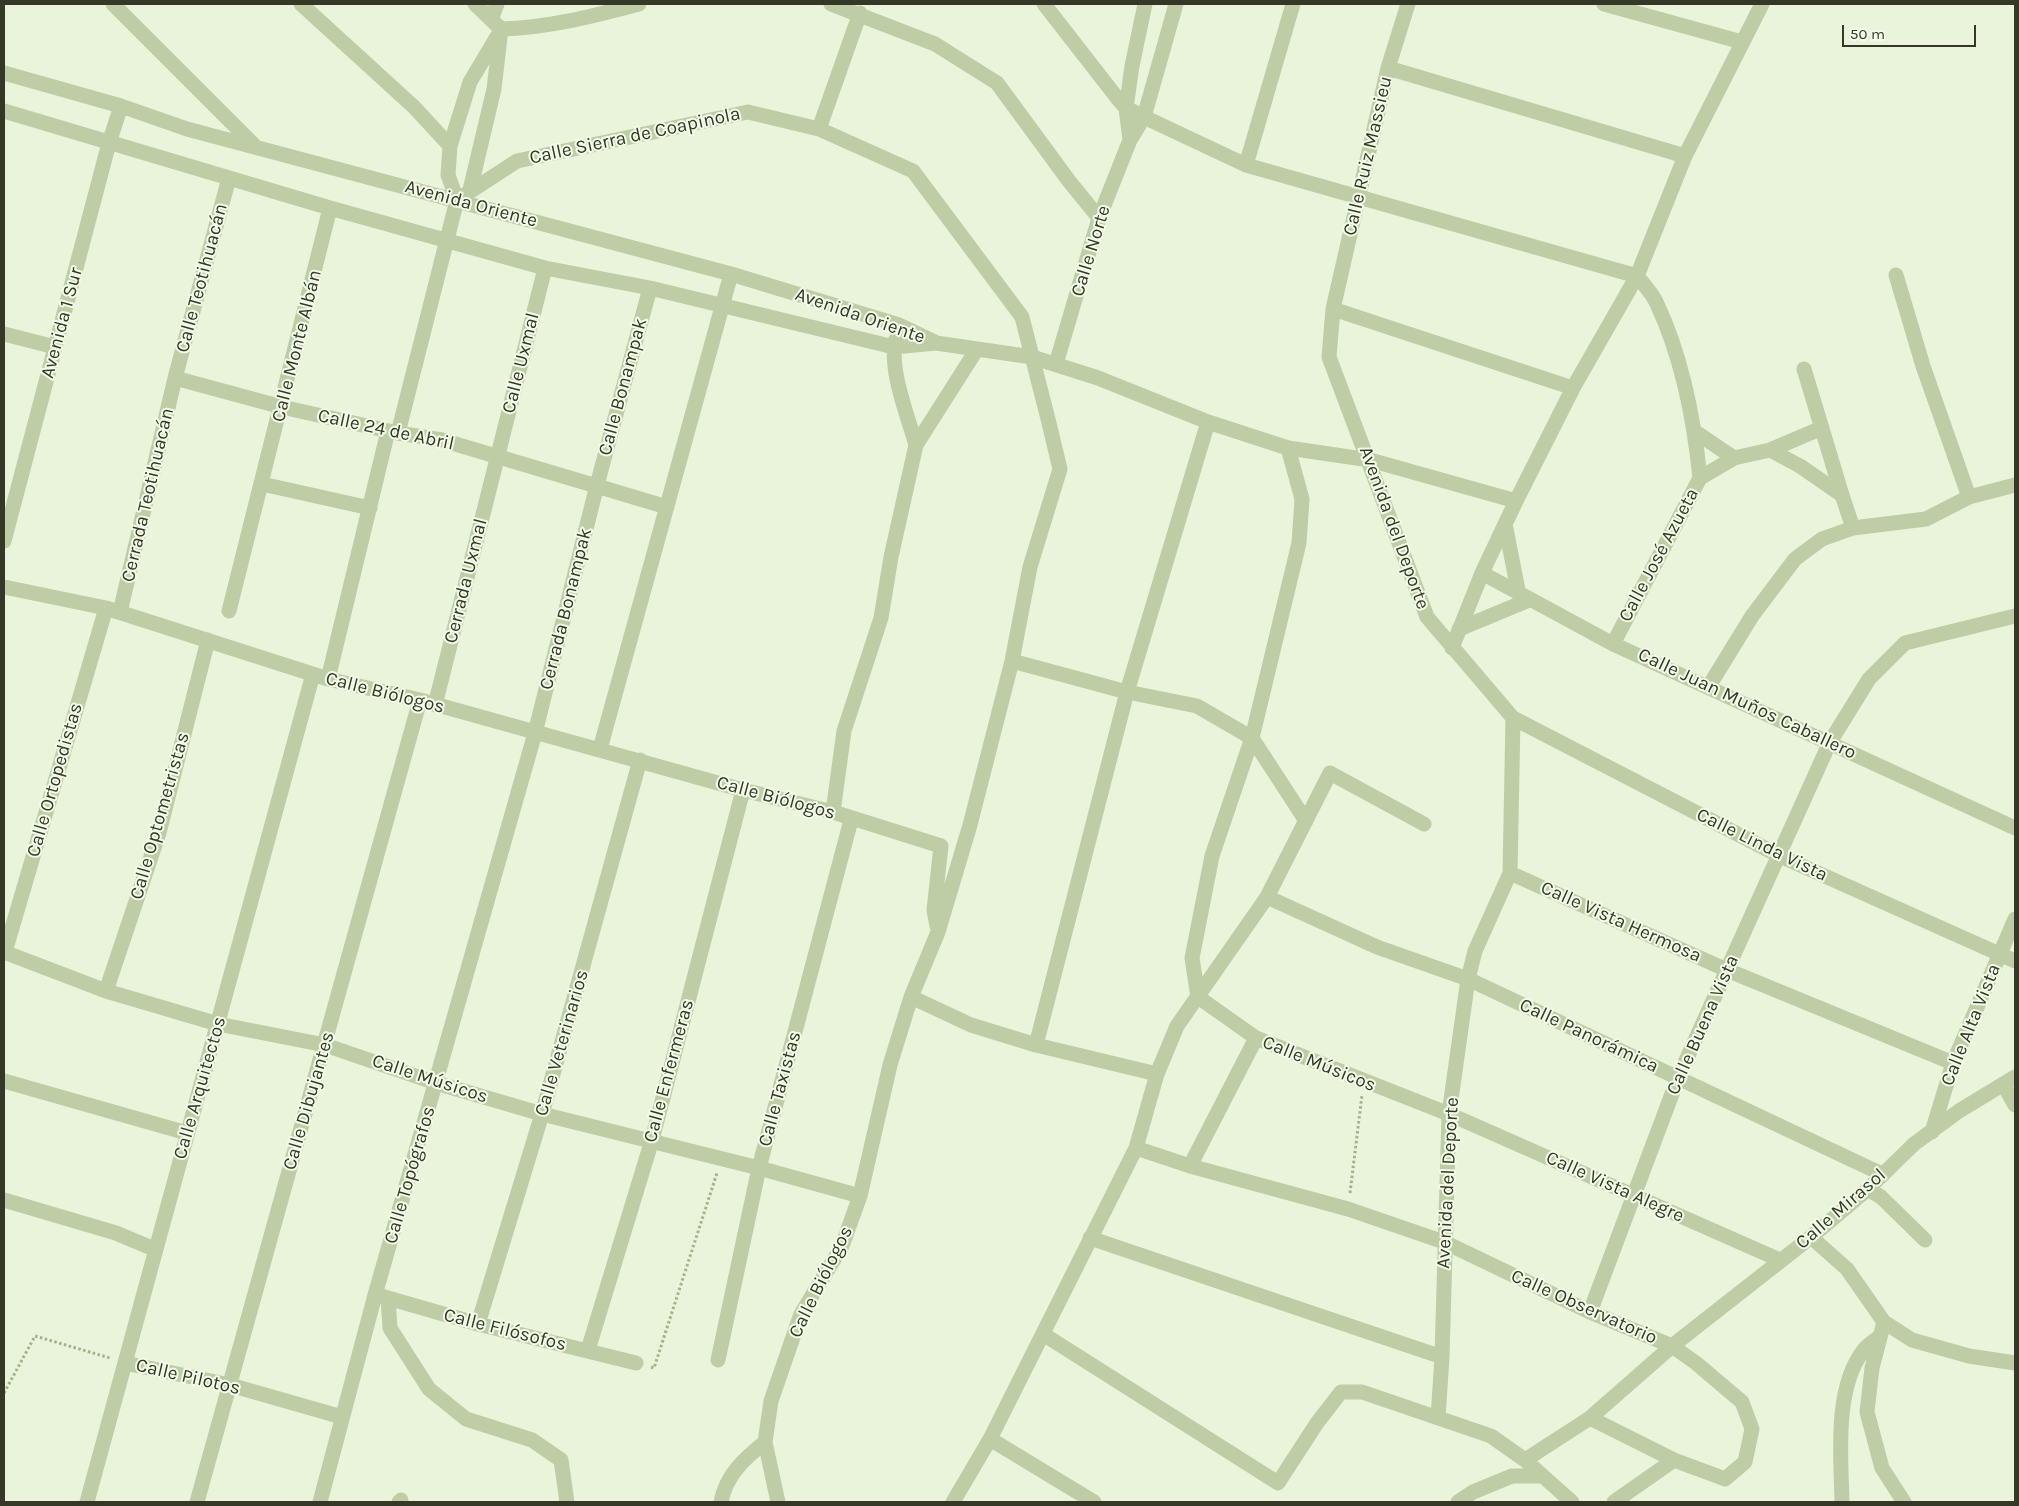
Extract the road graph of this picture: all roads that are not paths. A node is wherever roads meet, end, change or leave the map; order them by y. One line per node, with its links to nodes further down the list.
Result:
1 (112, 4): 27 (street)
2 (301, 4): 26 (street)
3 (476, 4): 15 (street)
4 (497, 4): 15 (street)
5 (639, 4): 15 (street)
6 (830, 4): 14 (street)
7 (1044, 4): 20 (street)
8 (1144, 4): 20 (street, Calle Norte)
9 (1176, 4): 22 (street, Calle Norte)
10 (1293, 4): 29 (street)
11 (1408, 4): 17 (street, Calle Ruiz Massieu)
12 (1604, 4): 16 (street)
13 (1762, 4): 16 (street)
14 (860, 14): 23 (street); 35 (street)
15 (496, 24): 26 (street); 31 (street)
16 (1742, 42): 28 (street)
17 (1388, 68): 28 (street); 32 (street, Calle Ruiz Massieu)
18 (4, 73): 19 (street, Avenida Oriente)
19 (121, 106): 25 (street, Avenida 1 Sur); 27 (street, Avenida Oriente)
20 (1126, 108): 22 (street); 24 (street, Calle Norte)
21 (4, 111): 25 (street, Avenida Oriente)
22 (1144, 117): 24 (street, Calle Norte); 29 (street)
23 (819, 128): 31 (street, Calle Sierra de Coapinola); 50 (street, Calle Sierra de Coapinola)
24 (1130, 140): 35 (street, Calle Norte)
25 (110, 143): 30 (street, Avenida Oriente); 47 (street, Avenida 1 Sur)
26 (450, 146): 33 (street)
27 (256, 147): 33 (street, Avenida Oriente)
28 (1685, 156): 40 (street)
29 (1246, 164): 32 (street)
30 (229, 178): 34 (street, Avenida Oriente); 53 (street, Calle Teotihuacán)
31 (470, 190): 33 (street, Calle Sierra de Coapinola)
32 (1360, 196): 40 (street); 43 (street, Calle Ruiz Massieu)
33 (457, 200): 36 (street); 38 (street, Avenida Oriente)
34 (330, 208): 36 (street, Avenida Oriente); 55 (street, Calle Monte Albán)
35 (1099, 218): 51 (street, Calle Norte)
36 (448, 240): 37 (street, Avenida Oriente); 59 (street)
37 (545, 268): 41 (street, Avenida Oriente); 63 (street, Calle Uxmal)
38 (731, 274): 42 (street); 44 (street, Avenida Oriente)
39 (1896, 275): 71 (street)
40 (1637, 276): 54 (street); 58 (street)
41 (650, 288): 42 (street, Avenida Oriente); 68 (street, Calle Bonampak)
42 (722, 305): 48 (street, Avenida Oriente); 74 (street)
43 (1333, 309): 54 (street); 65 (street, Avenida del Deporte)
44 (900, 326): 46 (street, Avenida Oriente); 48 (street)
45 (4, 334): 47 (street)
46 (936, 343): 48 (street, Avenida Oriente); 49 (street, Avenida Oriente)
47 (55, 347): 77 (street, Avenida 1 Sur)
48 (894, 347): 60 (street)
49 (977, 349): 50 (street, Avenida Oriente); 60 (street)
50 (1032, 357): 51 (street, Avenida Oriente); 88 (street, Calle Sierra de Coapinola)
51 (1056, 364): 56 (street, Avenida Oriente)
52 (1804, 369): 57 (street)
53 (175, 378): 55 (street, Calle 24 de Abril); 81 (street, Cerrada Teotihuacán)
54 (1573, 388): 72 (street)
55 (282, 407): 59 (street, Calle 24 de Abril); 67 (street, Calle Monte Albán)
56 (1208, 422): 61 (street, Avenida Oriente); 92 (street)
57 (1822, 428): 62 (street, Calle José Azueta); 70 (street)
58 (1694, 431): 64 (street); 66 (street)
59 (393, 432): 63 (street, Calle 24 de Abril); 73 (street)
60 (916, 446): 102 (street)
61 (1288, 448): 65 (street, Avenida Oriente); 97 (street)
62 (1770, 450): 64 (street, Calle José Azueta); 70 (street)
63 (498, 458): 68 (street, Calle 24 de Abril); 94 (street, Cerrada Uxmal)
64 (1734, 458): 66 (street, Calle José Azueta)
65 (1370, 460): 72 (street, Avenida Oriente); 87 (street, Avenida del Deporte)
66 (1700, 478): 86 (street, Calle José Azueta)
67 (262, 484): 73 (street); 82 (street, Calle Monte Albán)
68 (596, 485): 74 (street, Calle 24 de Abril); 96 (street, Cerrada Bonampak)
69 (2015, 485): 71 (street)
70 (1842, 495): 76 (street)
71 (1969, 497): 76 (street)
72 (1516, 500): 75 (street)
73 (370, 508): 90 (street)
74 (667, 508): 99 (street)
75 (1505, 524): 78 (street); 80 (street)
76 (1853, 528): 91 (street)
77 (4, 541)
78 (1482, 573): 80 (street, Calle Juan Muños Caballero); 84 (street)
79 (4, 587): 81 (street, Calle Biólogos)
80 (1524, 597): 84 (street); 86 (street, Calle Juan Muños Caballero)
81 (113, 610): 85 (street, Calle Biólogos); 112 (street, Calle Ortopedistas)
82 (230, 611)
83 (2015, 616): 98 (street, Calle Buena Vista)
84 (1459, 629): 87 (street)
85 (208, 640): 89 (street, Calle Biólogos); 117 (street, Calle Optometristas)
86 (1613, 644): 91 (street, Calle Juan Muños Caballero)
87 (1452, 648): 95 (street, Avenida del Deporte)
88 (1012, 661): 92 (street); 111 (street, Calle Sierra de Coapinola)
89 (313, 674): 90 (street, Calle Biólogos); 120 (street, Calle Arquitectos)
90 (328, 679): 93 (street, Calle Biólogos)
91 (1708, 686): 98 (street, Calle Juan Muños Caballero)
92 (1127, 692): 97 (street); 123 (street)
93 (420, 700): 94 (street, Calle Biólogos); 122 (street, Calle Dibujantes)
94 (435, 705): 96 (street, Calle Biólogos)
95 (1513, 718): 107 (street, Calle Linda Vista); 108 (street)
96 (534, 734): 99 (street, Calle Biólogos); 129 (street, Calle Topógrafos)
97 (1252, 738): 104 (street); 119 (street)
98 (1830, 742): 106 (street, Calle Juan Muños Caballero); 107 (street, Calle Buena Vista)
99 (600, 749): 100 (street, Calle Biólogos)
100 (640, 760): 101 (street, Calle Biólogos); 131 (street, Calle Veterinarios)
101 (743, 790): 102 (street, Calle Biólogos); 135 (street, Calle Enfermeras)
102 (832, 812): 103 (street, Calle Biólogos)
103 (851, 820): 111 (street, Calle Biólogos); 138 (street, Calle Taxistas)
104 (1306, 821): 105 (street); 109 (street)
105 (1424, 824)
106 (2015, 828)
107 (1780, 856): 113 (street, Calle Linda Vista); 115 (street, Calle Buena Vista)
108 (1510, 873): 115 (street, Calle Vista Hermosa); 116 (street, Avenida del Deporte)
109 (1267, 897): 116 (street, Calle Panorámica); 119 (street)
110 (2015, 919): 113 (street, Calle Alta Vista)
111 (938, 932): 118 (street, Calle Biólogos)
112 (4, 952): 117 (street, Calle Músicos)
113 (2000, 953): 114 (street, Calle Linda Vista); 124 (street, Calle Alta Vista)
114 (2015, 961)
115 (1727, 970): 124 (street, Calle Vista Hermosa); 126 (street, Calle Buena Vista)
116 (1468, 979): 126 (street, Calle Panorámica); 132 (street, Avenida del Deporte)
117 (106, 991): 120 (street, Calle Músicos)
118 (911, 997): 123 (street); 142 (street, Calle Biólogos)
119 (1198, 997): 121 (street, Calle Músicos); 125 (street)
120 (218, 1024): 122 (street, Calle Músicos); 134 (street, Calle Arquitectos)
121 (1256, 1038): 132 (street, Calle Músicos); 137 (street)
122 (325, 1045): 129 (street, Calle Músicos); 162 (street, Calle Dibujantes)
123 (1036, 1045): 125 (street)
124 (1953, 1063): 133 (street, Calle Alta Vista)
125 (1157, 1074): 136 (street)
126 (1678, 1078): 139 (street, Calle Panorámica); 141 (street, Calle Buena Vista)
127 (4, 1081): 134 (street)
128 (2009, 1081): 130 (street); 133 (street, Calle Mirasol)
129 (436, 1083): 131 (street, Calle Músicos); 150 (street, Calle Topógrafos)
130 (2015, 1105)
131 (542, 1114): 135 (street, Calle Músicos); 152 (street, Calle Veterinarios)
132 (1449, 1114): 141 (street, Calle Vista Alegre); 147 (street, Avenida del Deporte)
133 (1932, 1132): 139 (street, Calle Mirasol)
134 (187, 1133): 148 (street, Calle Arquitectos)
135 (652, 1140): 138 (street, Calle Músicos); 156 (street, Calle Enfermeras)
136 (1136, 1148): 137 (street, Calle Observatorio); 145 (street)
137 (1190, 1166): 147 (street, Calle Observatorio)
138 (759, 1168): 142 (street, Calle Músicos); 158 (street, Calle Taxistas)
139 (1882, 1174): 140 (street, Calle Mirasol)
140 (1868, 1189): 144 (street, Calle Mirasol); 146 (street)
141 (1635, 1195): 149 (street, Calle Vista Alegre); 151 (street, Calle Buena Vista)
142 (860, 1196): 167 (street, Calle Biólogos)
143 (7, 1204): 148 (street)
144 (1810, 1237): 149 (street, Calle Mirasol); 153 (street)
145 (1090, 1238): 154 (street); 157 (street)
146 (1926, 1240)
147 (1444, 1242): 151 (street, Calle Observatorio); 157 (street, Avenida del Deporte)
148 (154, 1249): 159 (street, Calle Arquitectos)
149 (1780, 1260): 155 (street, Calle Mirasol)
150 (382, 1297): 152 (street, Calle Filósofos); 163 (street, Calle Topógrafos); 174 (street)
151 (1590, 1312): 155 (street, Calle Observatorio)
152 (478, 1324): 156 (street, Calle Filósofos)
153 (1882, 1329): 161 (street); 182 (street); 183 (street)
154 (1043, 1334): 164 (street); 166 (street)
155 (1672, 1346): 165 (street, Calle Mirasol); 169 (street, Calle Observatorio)
156 (588, 1350): 160 (street, Calle Filósofos)
157 (1442, 1357): 164 (street, Avenida del Deporte)
158 (718, 1360)
159 (125, 1363): 162 (street, Calle Pilotos); 171 (street, Calle Arquitectos)
160 (636, 1363)
161 (2015, 1363)
162 (230, 1385): 163 (street, Calle Pilotos); 172 (street, Calle Dibujantes)
163 (342, 1417): 173 (street, Calle Topógrafos)
164 (1438, 1418): 168 (street)
165 (1590, 1418): 168 (street, Calle Mirasol); 169 (street)
166 (990, 1439): 177 (street); 178 (street)
167 (765, 1442): 175 (street); 176 (street)
168 (1525, 1460): 170 (street)
169 (1674, 1460): 181 (street)
170 (1541, 1476): 179 (street); 180 (street)
171 (86, 1502)
172 (197, 1502)
173 (320, 1502)
174 (567, 1502)
175 (721, 1502)
176 (778, 1502)
177 (953, 1502)
178 (1094, 1502)
179 (1458, 1502)
180 (1572, 1502)
181 (1614, 1502)
182 (1842, 1502)
183 (1904, 1502)

